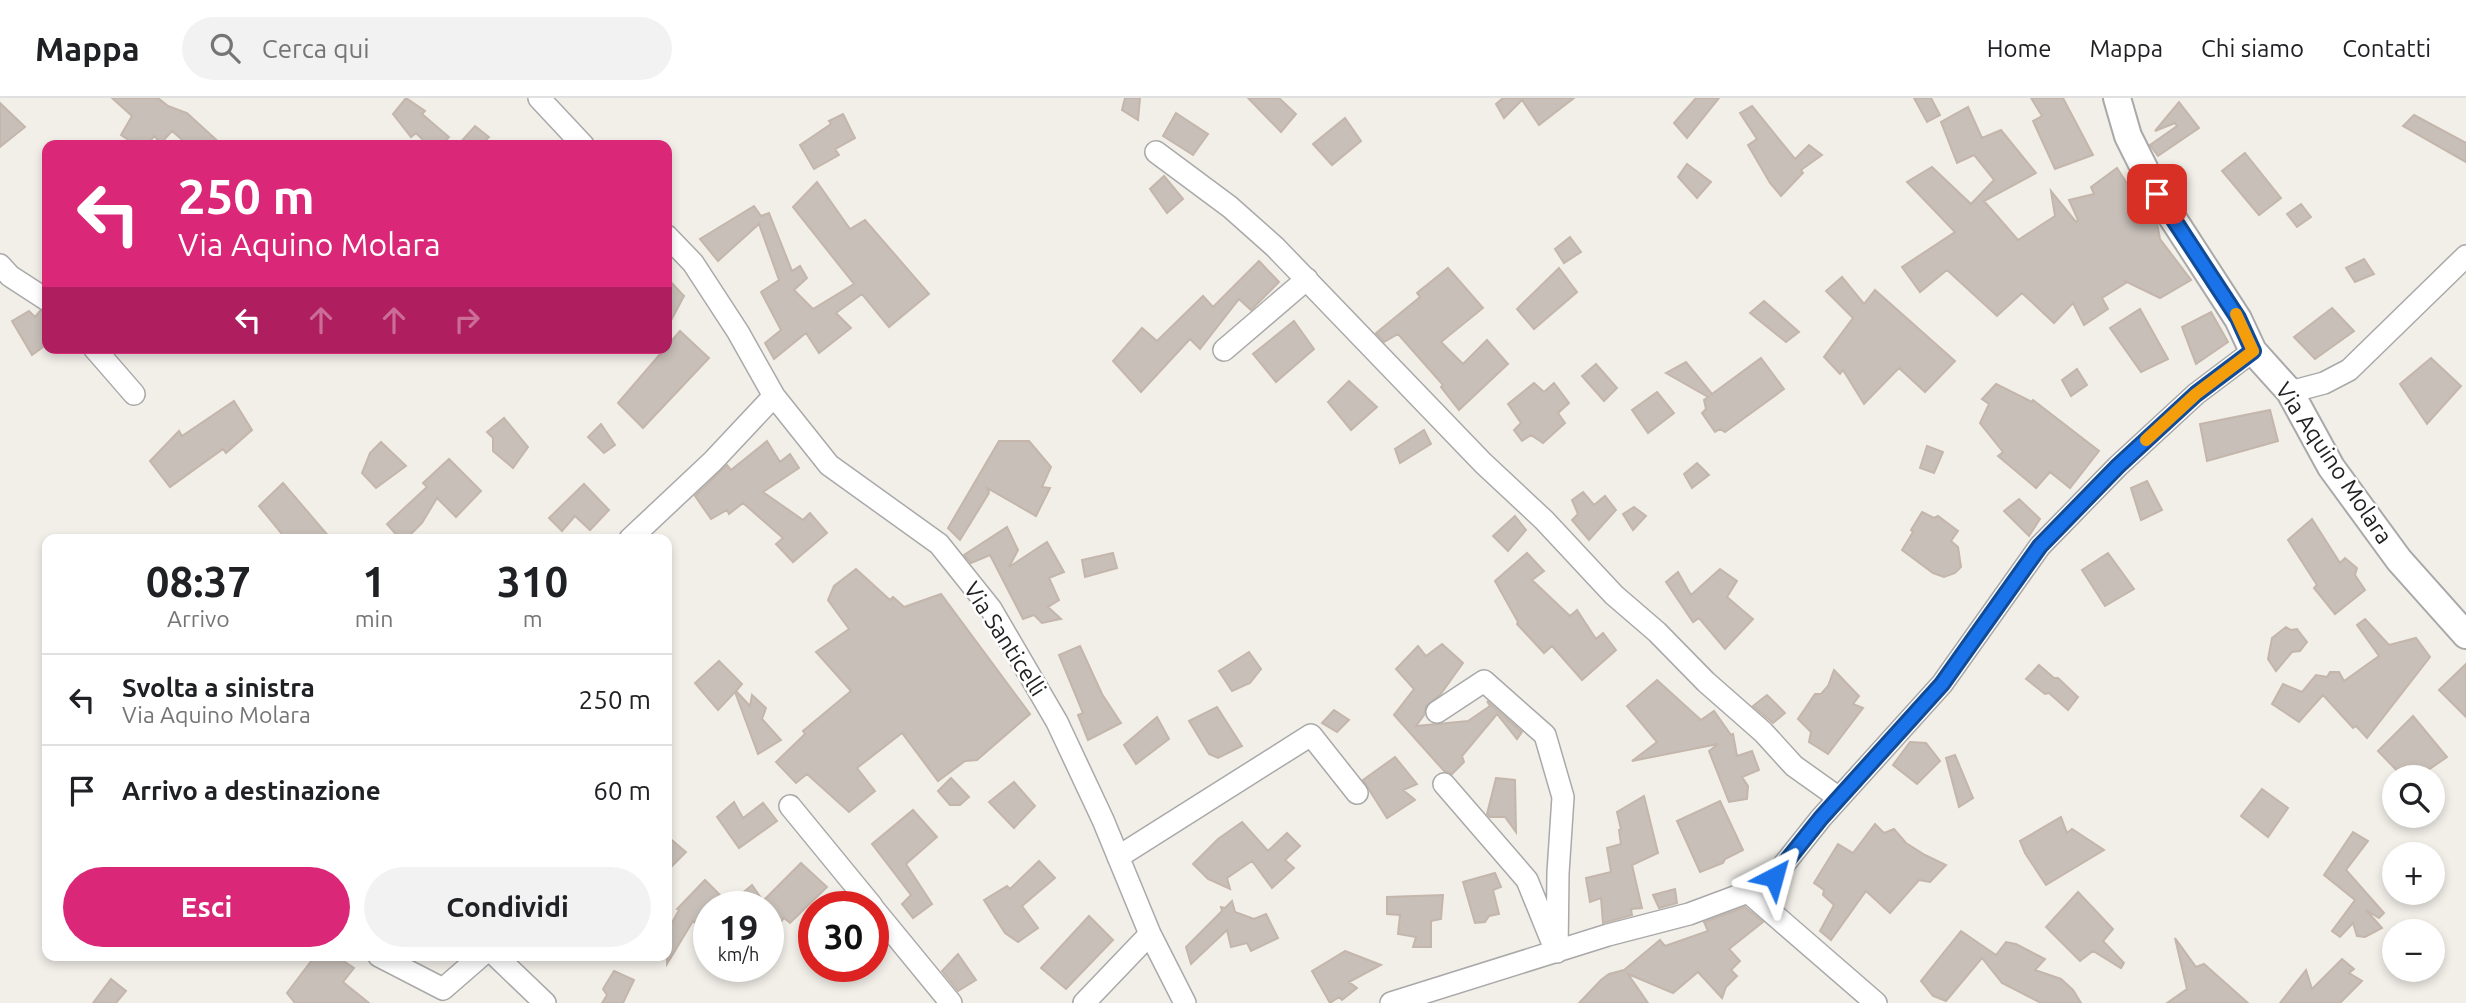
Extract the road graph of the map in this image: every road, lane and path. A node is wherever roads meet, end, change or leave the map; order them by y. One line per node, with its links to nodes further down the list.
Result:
1 (539, 98): 3 (street)
2 (2117, 98): 11 (street, Via Aquino Molara)
3 (578, 140)
4 (1156, 152): 8 (street)
5 (672, 242): 15 (street, Via Santicelli)
6 (2466, 256): 13 (street)
7 (0, 265): 9 (street)
8 (1307, 279): 10 (street); 21 (street)
9 (42, 297)
10 (1224, 350)
11 (2253, 351): 13 (street, Via Aquino Molara); 21 (street)
12 (99, 354): 14 (street)
13 (2290, 392): 17 (street, Via Aquino Molara)
14 (134, 394)
15 (774, 396): 16 (street); 23 (street, Via Santicelli)
16 (635, 534)
17 (2466, 635)
18 (1437, 712): 28 (street)
19 (1444, 784): 28 (street)
20 (1357, 793): 23 (street)
21 (1839, 798): 25 (street)
22 (790, 806): 24 (street)
23 (1118, 857): 27 (street, Via Santicelli)
24 (860, 891)
25 (1748, 892): 28 (street); 37 (street)
26 (889, 927): 33 (street)
27 (1150, 934): 34 (street); 35 (street, Via Santicelli)
28 (1557, 952): 36 (street)
29 (389, 961): 30 (street)
30 (475, 961)
31 (501, 961): 32 (street)
32 (545, 1003)
33 (951, 1003)
34 (1084, 1003)
35 (1185, 1003)
36 (1391, 1003)
37 (1876, 1003)

